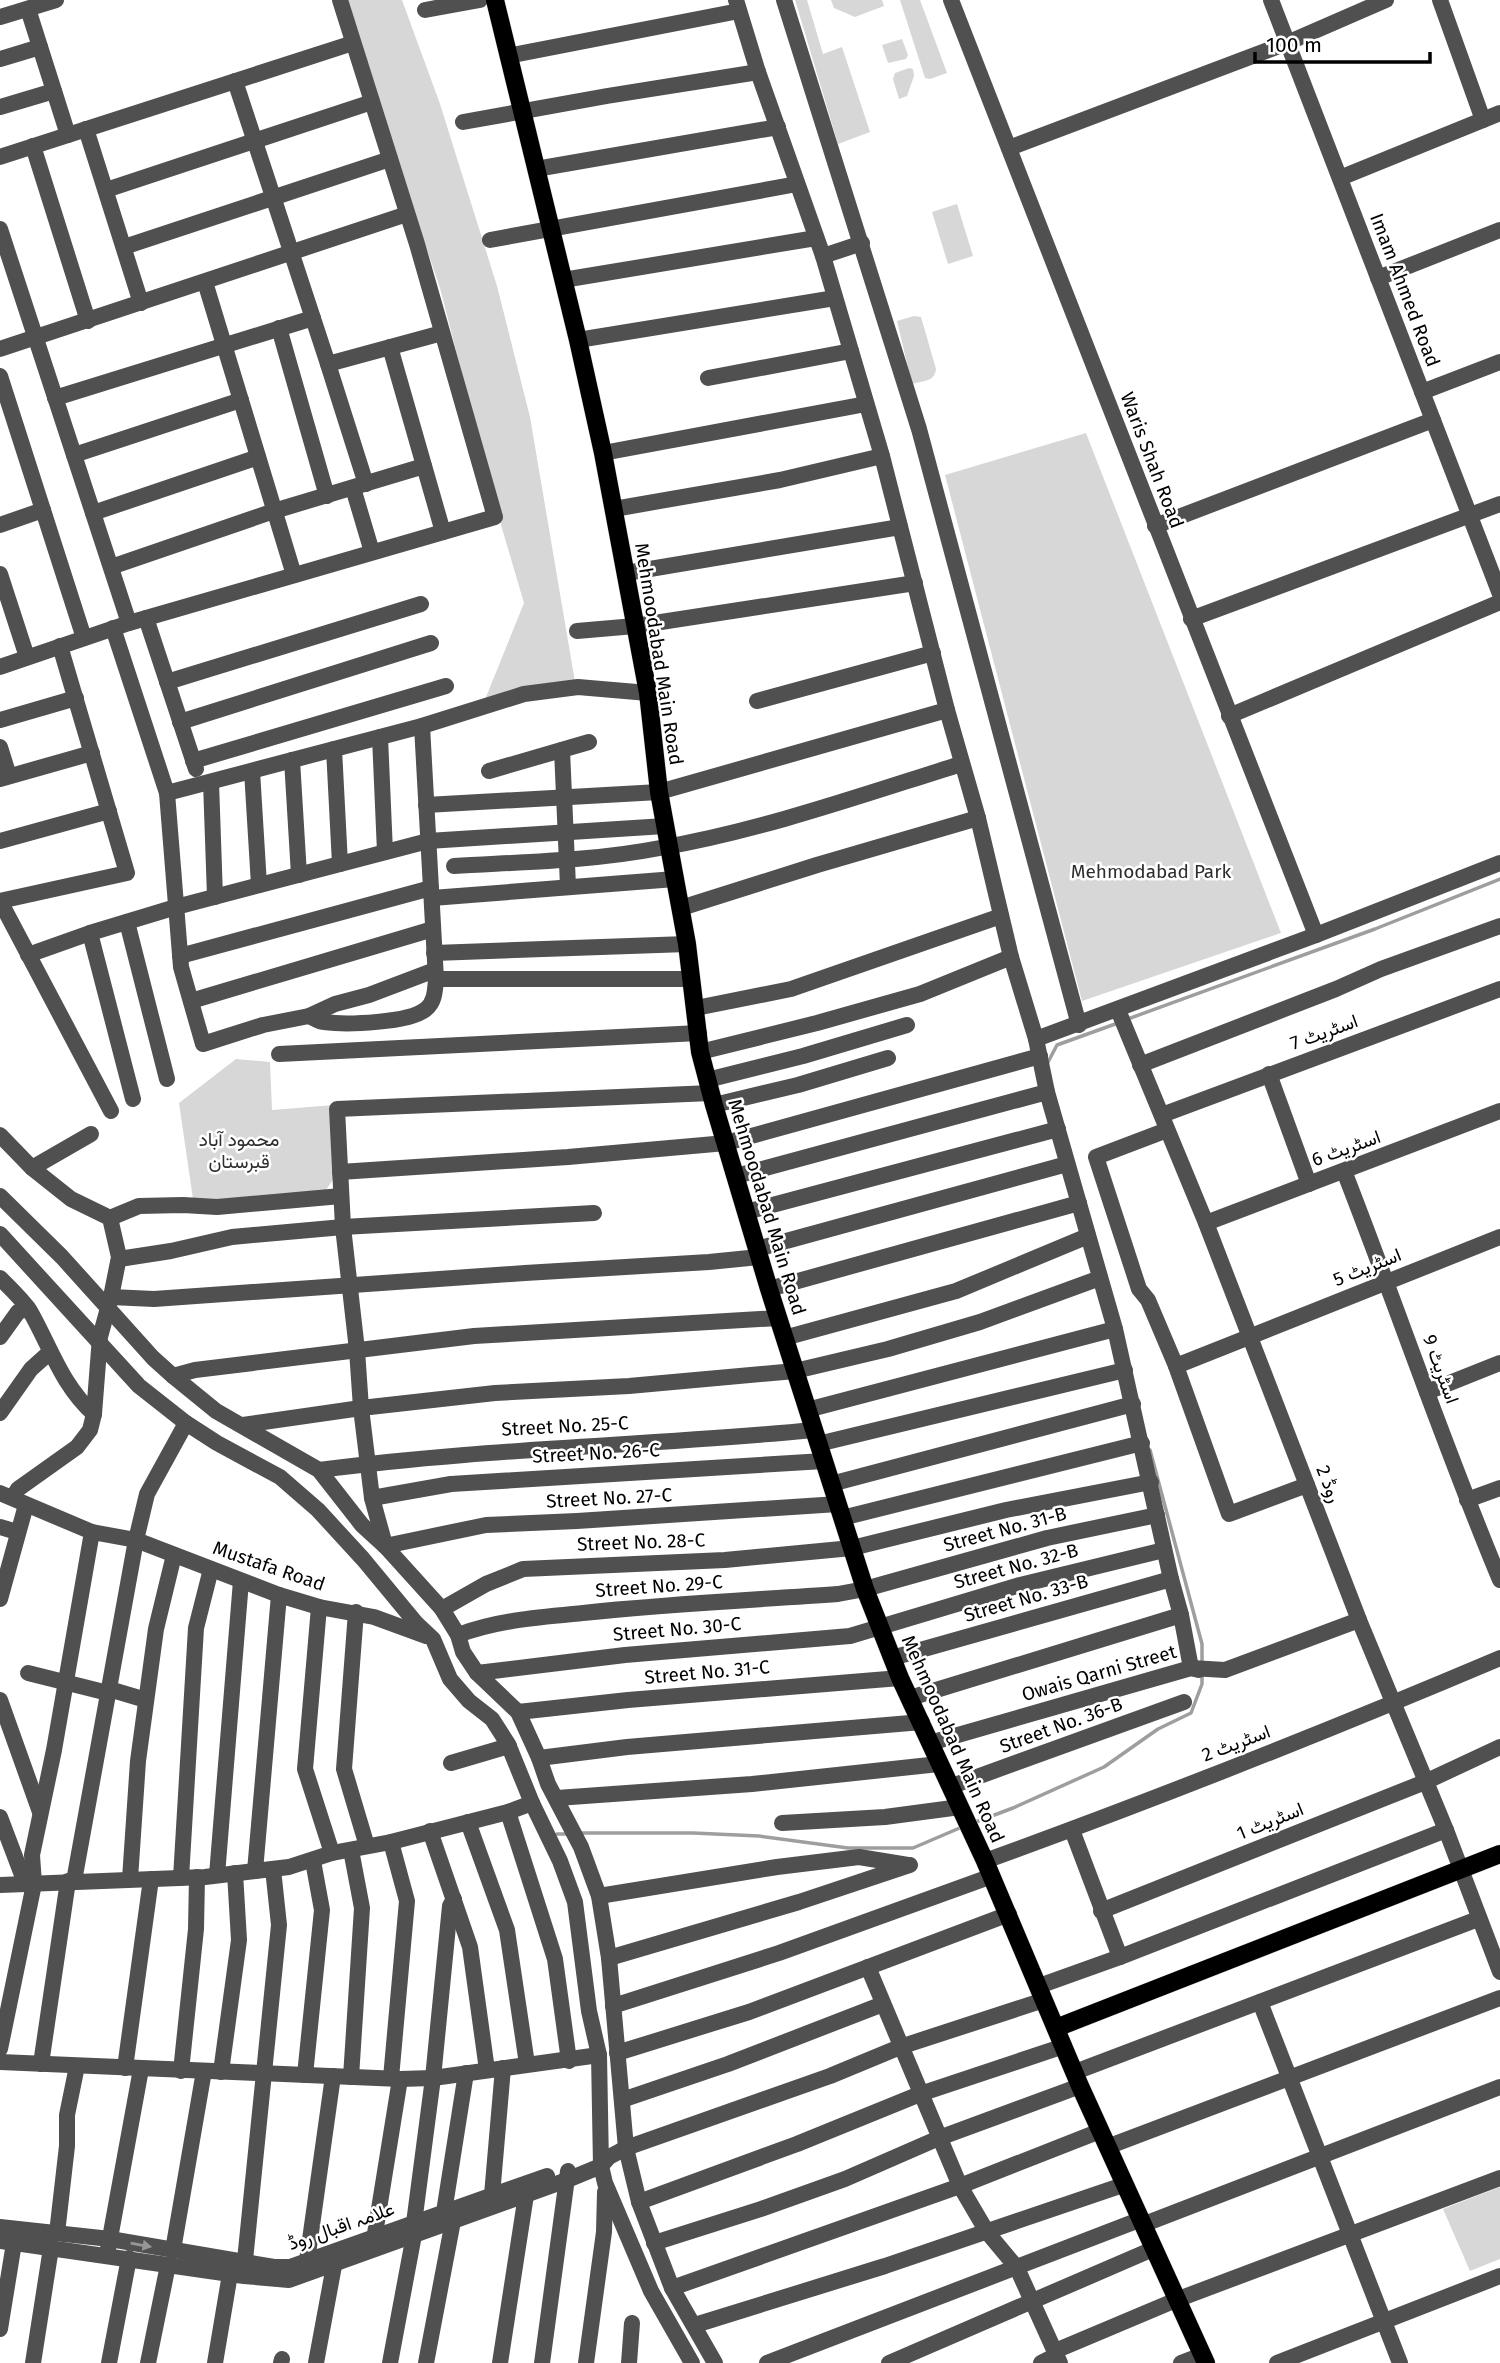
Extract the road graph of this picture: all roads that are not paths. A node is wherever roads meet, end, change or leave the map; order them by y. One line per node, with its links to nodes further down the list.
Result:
1 (57, 0): 11 (street)
2 (340, 0): 14 (street)
3 (480, 0): 12 (street)
4 (495, 0): 17 (main road, Mehmoodabad Main Road)
5 (784, 0): 47 (street)
6 (951, 0): 33 (street, Waris Shah Road)
7 (1271, 0): 15 (street, Imam Ahmed Road)
8 (1386, 0): 15 (street)
9 (1440, 0): 26 (street)
10 (737, 6): 17 (street); 19 (street)
11 (28, 9): 13 (street); 16 (street)
12 (425, 10)
13 (0, 17)
14 (353, 43): 20 (street); 22 (street)
15 (1287, 43): 33 (street); 37 (street, Imam Ahmed Road)
16 (40, 47): 18 (street); 21 (street)
17 (508, 56): 24 (main road, Mehmoodabad Main Road)
18 (0, 59)
19 (758, 72): 24 (street); 28 (street)
20 (235, 81): 29 (street); 31 (street)
21 (54, 91): 23 (street); 30 (street)
22 (372, 102): 31 (street); 35 (street)
23 (0, 107)
24 (522, 112): 27 (street); 36 (main road, Mehmoodabad Main Road)
25 (1500, 113): 26 (street)
26 (1483, 120): 37 (street)
27 (463, 122)
28 (778, 127): 36 (street); 38 (street)
29 (86, 129): 30 (street); 39 (street)
30 (68, 135): 32 (street)
31 (254, 141): 39 (street); 40 (street)
32 (33, 146): 34 (street); 57 (street)
33 (1009, 148): 89 (street, Waris Shah Road)
34 (0, 157)
35 (390, 159): 40 (street); 41 (street)
36 (536, 169): 43 (main road, Mehmoodabad Main Road)
37 (1340, 178): 51 (street, Imam Ahmed Road)
38 (797, 184): 43 (street); 45 (street)
39 (106, 190): 48 (street)
40 (273, 197): 48 (street); 49 (street)
41 (407, 215): 49 (street); 59 (street)
42 (0, 229): 60 (street)
43 (550, 229): 46 (street); 52 (main road, Mehmoodabad Main Road)
44 (1500, 230): 51 (street)
45 (816, 238): 50 (street); 52 (street)
46 (490, 240)
47 (862, 243): 50 (street); 179 (street)
48 (124, 247): 55 (street)
49 (292, 253): 53 (street); 56 (street)
50 (823, 256): 54 (street)
51 (1378, 278): 70 (street, Imam Ahmed Road)
52 (563, 280): 61 (main road, Mehmoodabad Main Road)
53 (205, 282): 55 (street); 62 (street)
54 (835, 298): 61 (street); 65 (street)
55 (141, 303): 57 (street)
56 (313, 318): 58 (street); 67 (street)
57 (88, 321): 60 (street)
58 (279, 328): 62 (street); 81 (street)
59 (442, 333): 63 (street); 91 (street)
60 (36, 338): 64 (street); 71 (street)
61 (578, 340): 75 (main road, Mehmoodabad Main Road)
62 (224, 345): 71 (street); 72 (street)
63 (390, 347): 67 (street); 79 (street)
64 (0, 349)
65 (851, 351): 69 (street); 73 (street)
66 (1500, 362): 70 (street)
67 (328, 364): 80 (street)
68 (0, 376): 84 (street)
69 (708, 378)
70 (1422, 392): 74 (street, Imam Ahmed Road)
71 (55, 398): 76 (street)
72 (241, 400): 76 (street); 78 (street)
73 (866, 404): 75 (street); 77 (street)
74 (1433, 420): 87 (street, Imam Ahmed Road); 89 (street)
75 (603, 453): 83 (main road, Mehmoodabad Main Road)
76 (74, 455): 86 (street)
77 (882, 456): 83 (street); 90 (street)
78 (258, 457): 85 (street); 86 (street)
79 (424, 466): 80 (street); 91 (street)
80 (360, 486): 81 (street); 92 (street)
81 (327, 496): 85 (street)
82 (1500, 504): 87 (street)
83 (614, 509): 94 (main road, Mehmoodabad Main Road)
84 (43, 510): 88 (street); 106 (street)
85 (274, 511): 93 (street); 96 (street)
86 (93, 513): 93 (street)
87 (1470, 516): 98 (street, Imam Ahmed Road); 102 (street)
88 (0, 525)
89 (1155, 526): 102 (street, Waris Shah Road)
90 (900, 527): 94 (street); 97 (street)
91 (443, 532): 92 (street)
92 (372, 552): 96 (street)
93 (111, 567): 103 (street)
94 (626, 573): 104 (main road, Mehmoodabad Main Road)
95 (0, 574): 110 (street)
96 (294, 575): 101 (street)
97 (915, 583): 104 (street); 109 (street)
98 (1500, 594)
99 (1500, 602): 118 (street)
100 (421, 604): 112 (street)
101 (146, 618): 103 (street); 112 (street)
102 (1191, 619): 118 (street, Waris Shah Road)
103 (121, 626): 106 (street); 136 (street)
104 (635, 626): 105 (street); 114 (main road, Mehmoodabad Main Road)
105 (576, 631)
106 (84, 638): 108 (street)
107 (431, 643): 120 (street)
108 (60, 646): 110 (street); 115 (street)
109 (933, 653): 116 (street); 117 (street)
110 (27, 657): 111 (street)
111 (0, 667)
112 (167, 682): 120 (street)
113 (446, 686): 129 (street)
114 (648, 693): 121 (street); 135 (main road, Mehmoodabad Main Road)
115 (76, 698): 119 (street); 127 (street)
116 (757, 701)
117 (947, 710): 130 (street); 135 (street)
118 (1229, 716): 165 (street, Waris Shah Road)
119 (0, 720)
120 (180, 722): 129 (street)
121 (422, 726): 122 (street); 138 (street)
122 (380, 737): 125 (street); 146 (street)
123 (589, 742): 126 (street)
124 (0, 747): 133 (street)
125 (334, 749): 128 (street); 149 (street)
126 (562, 750): 132 (street); 137 (street)
127 (92, 753): 133 (street); 139 (street)
128 (292, 760): 131 (street); 151 (street)
129 (193, 761): 134 (street)
130 (961, 764): 140 (street); 145 (street)
131 (252, 771): 134 (street); 153 (street)
132 (489, 771)
133 (4, 778)
134 (206, 783): 136 (street); 156 (street)
135 (659, 792): 137 (street); 141 (main road, Mehmoodabad Main Road)
136 (167, 793): 158 (street)
137 (564, 797): 138 (street); 142 (street)
138 (426, 805): 144 (street)
139 (109, 811): 143 (street); 157 (street)
140 (978, 818): 159 (street); 160 (street)
141 (665, 826): 142 (street); 145 (main road, Mehmoodabad Main Road)
142 (566, 832): 144 (street); 147 (street)
143 (0, 841)
144 (428, 841): 146 (street); 155 (street)
145 (669, 847): 147 (street); 152 (main road, Mehmoodabad Main Road)
146 (385, 852): 149 (street)
147 (567, 860): 150 (street); 154 (street)
148 (1500, 863): 165 (street)
149 (340, 864): 151 (street)
150 (454, 866)
151 (299, 875): 153 (street)
152 (675, 878): 154 (street); 159 (main road, Mehmoodabad Main Road)
153 (259, 885): 156 (street)
154 (568, 886): 155 (street)
155 (431, 893): 163 (street); 169 (street)
156 (215, 897): 158 (street)
157 (0, 901): 168 (street)
158 (176, 907): 161 (street); 169 (street)
159 (681, 908): 166 (main road, Mehmoodabad Main Road)
160 (1001, 916): 170 (street); 175 (street)
161 (127, 922): 164 (street); 188 (street)
162 (1500, 926): 186 (street)
163 (433, 929): 167 (street); 174 (street)
164 (90, 933): 168 (street); 191 (street)
165 (1316, 935): 176 (street)
166 (687, 944): 167 (street); 172 (main road, Mehmoodabad Main Road)
167 (434, 953): 171 (street)
168 (28, 955): 192 (street)
169 (180, 956): 174 (street)
170 (1011, 957): 181 (street); 182 (street)
171 (436, 975): 172 (street); 177 (street); 177 (street)
172 (692, 979): 175 (main road, Mehmoodabad Main Road)
173 (1499, 992): 187 (street, اسٹریٹ 7)
174 (191, 1001): 177 (street)
175 (696, 1007): 180 (main road, Mehmoodabad Main Road)
176 (1120, 1015): 179 (street); 186 (street, روڈ 2)
177 (309, 1016)
178 (907, 1025): 189 (street)
179 (1080, 1025): 181 (street)
180 (699, 1033): 182 (main road, Mehmoodabad Main Road); 183 (street)
181 (1036, 1040): 184 (street)
182 (700, 1052): 189 (main road, Mehmoodabad Main Road)
183 (279, 1054)
184 (1040, 1056): 190 (street); 198 (street)
185 (888, 1058): 189 (street)
186 (1139, 1062): 194 (street, روڈ 2)
187 (1269, 1074): 194 (street, اسٹریٹ 7); 204 (street)
188 (167, 1079)
189 (710, 1093): 198 (main road, Mehmoodabad Main Road); 202 (street)
190 (1048, 1093): 195 (street); 203 (street)
191 (133, 1100)
192 (111, 1111)
193 (1500, 1111): 201 (street, اسٹریٹ 6)
194 (1165, 1123): 211 (street, روڈ 2); 234 (street, اسٹریٹ 7)
195 (1058, 1129): 199 (street); 208 (street)
196 (91, 1134): 200 (street)
197 (0, 1135): 200 (street)
198 (726, 1143): 202 (street); 203 (main road, Mehmoodabad Main Road)
199 (1067, 1164): 207 (street); 216 (street)
200 (32, 1168): 210 (street)
201 (1344, 1171): 204 (street, اسٹریٹ 6); 220 (street, اسٹریٹ 9)
202 (340, 1172): 206 (street)
203 (736, 1177): 208 (main road, Mehmoodabad Main Road)
204 (1309, 1184): 211 (street, اسٹریٹ 6)
205 (0, 1196): 223 (street)
206 (341, 1196): 210 (street); 212 (street)
207 (1079, 1203): 214 (street); 222 (street)
208 (746, 1212): 216 (main road, Mehmoodabad Main Road)
209 (594, 1213): 212 (street)
210 (110, 1218): 217 (street)
211 (1206, 1223): 229 (street, روڈ 2)
212 (343, 1227): 217 (street); 221 (street)
213 (0, 1234): 230 (street)
214 (1088, 1236): 219 (street); 228 (street)
215 (1500, 1237): 220 (street, اسٹریٹ 5)
216 (758, 1253): 221 (street); 222 (main road, Mehmoodabad Main Road)
217 (118, 1259): 223 (street)
218 (0, 1278): 224 (street)
219 (1100, 1278): 226 (street); 236 (street)
220 (1387, 1281): 229 (street, اسٹریٹ 5); 238 (street, اسٹریٹ 9)
221 (350, 1285): 223 (street); 231 (street)
222 (769, 1289): 225 (main road, Mehmoodabad Main Road)
223 (108, 1307): 230 (street); 237 (street)
224 (28, 1308): 227 (street); 232 (street)
225 (778, 1318): 228 (main road, Mehmoodabad Main Road); 231 (street)
226 (1115, 1329): 235 (street); 241 (street)
227 (0, 1337)
228 (784, 1338): 236 (main road, Mehmoodabad Main Road)
229 (1250, 1338): 234 (street, اسٹریٹ 5); 252 (street, روڈ 2)
230 (99, 1341): 243 (street); 244 (street)
231 (357, 1350): 237 (street); 240 (street)
232 (50, 1352): 242 (street); 243 (street)
233 (1500, 1363): 238 (street)
234 (1176, 1366): 252 (street)
235 (1125, 1370): 239 (street); 247 (street)
236 (795, 1371): 240 (street); 241 (main road, Mehmoodabad Main Road)
237 (173, 1376): 245 (street)
238 (1427, 1392): 256 (street, اسٹریٹ 9)
239 (1133, 1404): 246 (street); 251 (street)
240 (360, 1408): 245 (street); 248 (street)
241 (807, 1410): 247 (main road, Mehmoodabad Main Road)
242 (0, 1413)
243 (94, 1414): 255 (street)
244 (186, 1423): 262 (street); 281 (street)
245 (243, 1425): 249 (street)
246 (1142, 1443): 250 (street); 257 (street, Street No. 27-C)
247 (819, 1445): 248 (street, Street No. 25-C); 251 (main road, Mehmoodabad Main Road); 254 (street, Street No. 26-C)
248 (368, 1464): 249 (street, Street No. 25-C); 254 (street)
249 (319, 1470): 263 (street)
250 (1151, 1482): 258 (street); 264 (street, Street No. 28-C)
251 (831, 1484): 257 (main road, Mehmoodabad Main Road)
252 (1307, 1485): 278 (street, روڈ 2)
253 (1500, 1488): 256 (street)
254 (372, 1497): 263 (street)
255 (13, 1499): 260 (street); 261 (street, Mustafa Road)
256 (1466, 1500): 269 (street, اسٹریٹ 9)
257 (840, 1511): 263 (street, Street No. 27-C); 264 (main road, Mehmoodabad Main Road)
258 (1157, 1515): 265 (street); 271 (street, Street No. 31-B)
259 (0, 1527): 260 (street)
260 (17, 1532): 273 (street)
261 (92, 1532): 262 (street, Mustafa Road); 288 (street)
262 (136, 1540): 266 (street, Mustafa Road); 289 (street)
263 (385, 1546): 275 (street)
264 (852, 1548): 271 (main road, Mehmoodabad Main Road); 275 (street, Street No. 28-C)
265 (1164, 1550): 268 (street); 279 (street, Street No. 32-B)
266 (174, 1555): 267 (street, Mustafa Road); 292 (street)
267 (211, 1569): 270 (street, Mustafa Road); 327 (street)
268 (1171, 1580): 277 (street); 282 (street, Street No. 33-B)
269 (1500, 1580)
270 (241, 1581): 272 (street, Mustafa Road); 326 (street)
271 (865, 1588): 279 (main road, Mehmoodabad Main Road); 280 (street, Street No. 29-C)
272 (279, 1595): 274 (street, Mustafa Road); 324 (street)
273 (0, 1599)
274 (318, 1607): 276 (street, Mustafa Road); 318 (street)
275 (442, 1609): 280 (street)
276 (356, 1612): 281 (street, Mustafa Road); 317 (street)
277 (1181, 1615): 284 (street); 290 (street)
278 (1359, 1620): 284 (street, Owais Qarni Street); 294 (street, روڈ 2)
279 (880, 1627): 282 (main road, Mehmoodabad Main Road); 286 (street, Street No. 30-C)
280 (458, 1635): 286 (street)
281 (433, 1639): 298 (street)
282 (892, 1658): 287 (main road, Mehmoodabad Main Road)
283 (1500, 1658): 294 (street, اسٹریٹ 2)
284 (1195, 1669): 297 (street, Owais Qarni Street)
285 (28, 1673): 288 (street)
286 (477, 1673): 295 (street)
287 (900, 1678): 290 (main road, Mehmoodabad Main Road); 295 (street, Street No. 31-C)
288 (66, 1684): 289 (street); 308 (street)
289 (108, 1691): 292 (street); 330 (street)
290 (910, 1698): 296 (main road, Mehmoodabad Main Road)
291 (0, 1700): 308 (street)
292 (146, 1700): 328 (street)
293 (1184, 1702): 304 (street, Street No. 36-B)
294 (1394, 1703): 303 (street, روڈ 2); 313 (street, اسٹریٹ 2)
295 (518, 1712): 300 (street)
296 (922, 1722): 297 (main road, Mehmoodabad Main Road); 300 (street)
297 (930, 1743): 302 (main road, Mehmoodabad Main Road)
298 (509, 1746): 301 (street); 306 (street)
299 (1500, 1746): 303 (street, اسٹریٹ 1)
300 (540, 1758): 305 (street)
301 (452, 1763)
302 (939, 1763): 304 (main road, Mehmoodabad Main Road); 305 (street)
303 (1425, 1782): 314 (street, روڈ 2); 335 (street, اسٹریٹ 1)
304 (952, 1786): 307 (main road, Mehmoodabad Main Road)
305 (556, 1798): 333 (street)
306 (531, 1803): 309 (street); 352 (street)
307 (961, 1810): 312 (street); 321 (main road, Mehmoodabad Main Road)
308 (40, 1812): 331 (street)
309 (508, 1812): 311 (street); 353 (street)
310 (0, 1817): 331 (street)
311 (468, 1822): 315 (street); 356 (street)
312 (782, 1823)
313 (1072, 1830): 321 (street, اسٹریٹ 2); 335 (street)
314 (1446, 1830): 323 (street, روڈ 2); 338 (street, علامہ اقبال روڈ)
315 (430, 1832): 316 (street); 334 (street)
316 (391, 1842): 317 (street); 369 (street)
317 (359, 1848): 318 (street); 367 (street)
318 (332, 1853): 320 (street)
319 (1500, 1854): 323 (main road)
320 (313, 1861): 322 (street); 365 (street)
321 (986, 1863): 336 (main road, Mehmoodabad Main Road); 346 (street, اسٹریٹ 2)
322 (273, 1868): 324 (street); 364 (street)
323 (1461, 1870): 337 (street, روڈ 2); 347 (main road)
324 (255, 1871): 325 (street)
325 (235, 1873): 326 (street); 362 (street)
326 (217, 1875): 327 (street)
327 (189, 1877): 329 (street); 360 (street)
328 (130, 1879): 329 (street); 330 (street)
329 (151, 1879): 358 (street)
330 (71, 1881): 331 (street); 355 (street)
331 (29, 1883): 332 (street); 350 (street)
332 (0, 1885)
333 (599, 1896): 339 (street); 339 (street)
334 (454, 1899): 359 (street); 368 (street)
335 (1101, 1911): 338 (street)
336 (1009, 1914): 340 (street); 342 (main road, Mehmoodabad Main Road)
337 (1478, 1919): 341 (street, روڈ 2); 344 (street)
338 (1120, 1957): 342 (street, علامہ اقبال روڈ)
339 (609, 1958): 346 (street)
340 (868, 1967): 345 (street); 351 (street)
341 (1500, 1970)
342 (1042, 1993): 347 (main road, Mehmoodabad Main Road); 349 (street, علامہ اقبال روڈ)
343 (1500, 1998): 371 (street)
344 (1260, 2003): 370 (street); 371 (street)
345 (883, 2004): 349 (street); 374 (street)
346 (613, 2006): 351 (street)
347 (1056, 2028): 348 (main road, Mehmoodabad Main Road)
348 (1064, 2046): 370 (main road, Mehmoodabad Main Road); 373 (street)
349 (900, 2047): 373 (street); 378 (street, علامہ اقبال روڈ)
350 (0, 2049)
351 (617, 2053): 374 (street)
352 (599, 2055): 353 (street); 378 (street)
353 (569, 2061): 356 (street)
354 (0, 2062): 355 (street)
355 (41, 2064): 357 (street)
356 (527, 2064): 359 (street)
357 (77, 2066): 358 (street); 392 (street)
358 (133, 2068): 360 (street); 396 (street)
359 (495, 2069): 363 (street); 383 (street)
360 (181, 2071): 361 (street)
361 (204, 2071): 362 (street); 398 (street)
362 (221, 2072): 364 (street)
363 (466, 2073): 368 (street); 386 (street)
364 (265, 2074): 365 (street); 403 (street)
365 (305, 2075): 366 (street)
366 (333, 2076): 367 (street); 401 (street)
367 (351, 2077): 369 (street)
368 (433, 2078): 369 (street); 389 (street)
369 (396, 2079): 395 (street)
370 (1077, 2079): 375 (street); 376 (main road, Mehmoodabad Main Road)
371 (1288, 2079): 376 (street); 377 (street)
372 (1500, 2087): 377 (street)
373 (920, 2094): 375 (street); 385 (street)
374 (622, 2100): 378 (street)
375 (939, 2138): 382 (street); 394 (street)
376 (1104, 2139): 381 (main road, Mehmoodabad Main Road); 382 (street)
377 (1321, 2158): 387 (street); 391 (street)
378 (611, 2160): 379 (street, علامہ اقبال روڈ); 385 (street); 423 (street); 425 (street)
379 (568, 2175): 383 (street, علامہ اقبال روڈ); 384 (street, علامہ اقبال روڈ); 422 (street)
380 (1500, 2178): 391 (street)
381 (1124, 2185): 387 (main road, Mehmoodabad Main Road); 390 (street)
382 (960, 2186): 390 (street); 405 (street)
383 (492, 2195): 386 (street, علامہ اقبال روڈ)
384 (526, 2195): 386 (street, علامہ اقبال روڈ); 421 (street)
385 (639, 2202): 394 (street)
386 (448, 2216): 389 (street, علامہ اقبال روڈ); 420 (street)
387 (1141, 2223): 397 (main road, Mehmoodabad Main Road); 402 (street)
388 (0, 2227): 392 (street, علامہ اقبال روڈ)
389 (414, 2229): 395 (street, علامہ اقبال روڈ); 419 (street)
390 (987, 2232): 402 (street); 410 (street)
391 (1350, 2234): 407 (street); 408 (street)
392 (54, 2241): 393 (street, علامہ اقبال روڈ); 396 (street, علامہ اقبال روڈ); 414 (street)
393 (7, 2242): 411 (street)
394 (654, 2243): 405 (street)
395 (373, 2244): 399 (street, علامہ اقبال روڈ)
396 (108, 2247): 398 (street, علامہ اقبال روڈ, one-way to 398); 400 (street, علامہ اقبال روڈ)
397 (1153, 2249): 406 (street); 407 (main road, Mehmoodabad Main Road)
398 (171, 2257): 400 (street, علامہ اقبال روڈ); 403 (street, علامہ اقبال روڈ); 416 (street)
399 (336, 2257): 401 (street, علامہ اقبال روڈ); 418 (street)
400 (129, 2258): 415 (street)
401 (306, 2268): 403 (street, علامہ اقبال روڈ)
402 (1017, 2268): 406 (street); 427 (street)
403 (240, 2271): 417 (street)
404 (1500, 2276): 408 (street)
405 (672, 2288): 410 (street)
406 (1031, 2300): 412 (street); 428 (street)
407 (1176, 2300): 412 (street); 413 (main road, Mehmoodabad Main Road)
408 (1384, 2322): 431 (street); 432 (street)
409 (632, 2323): 424 (street)
410 (695, 2325): 426 (street)
411 (0, 2329)
412 (1057, 2357): 429 (street)
413 (1204, 2359): 430 (street)
414 (33, 2363)
415 (109, 2363)
416 (148, 2363)
417 (215, 2363)
418 (316, 2363)
419 (390, 2363)
420 (426, 2363)
421 (500, 2363)
422 (542, 2363)
423 (586, 2363)
424 (629, 2363)
425 (692, 2363)
426 (715, 2363)
427 (767, 2363)
428 (889, 2363)
429 (1041, 2363)
430 (1181, 2363)
431 (1277, 2363)
432 (1400, 2363)

